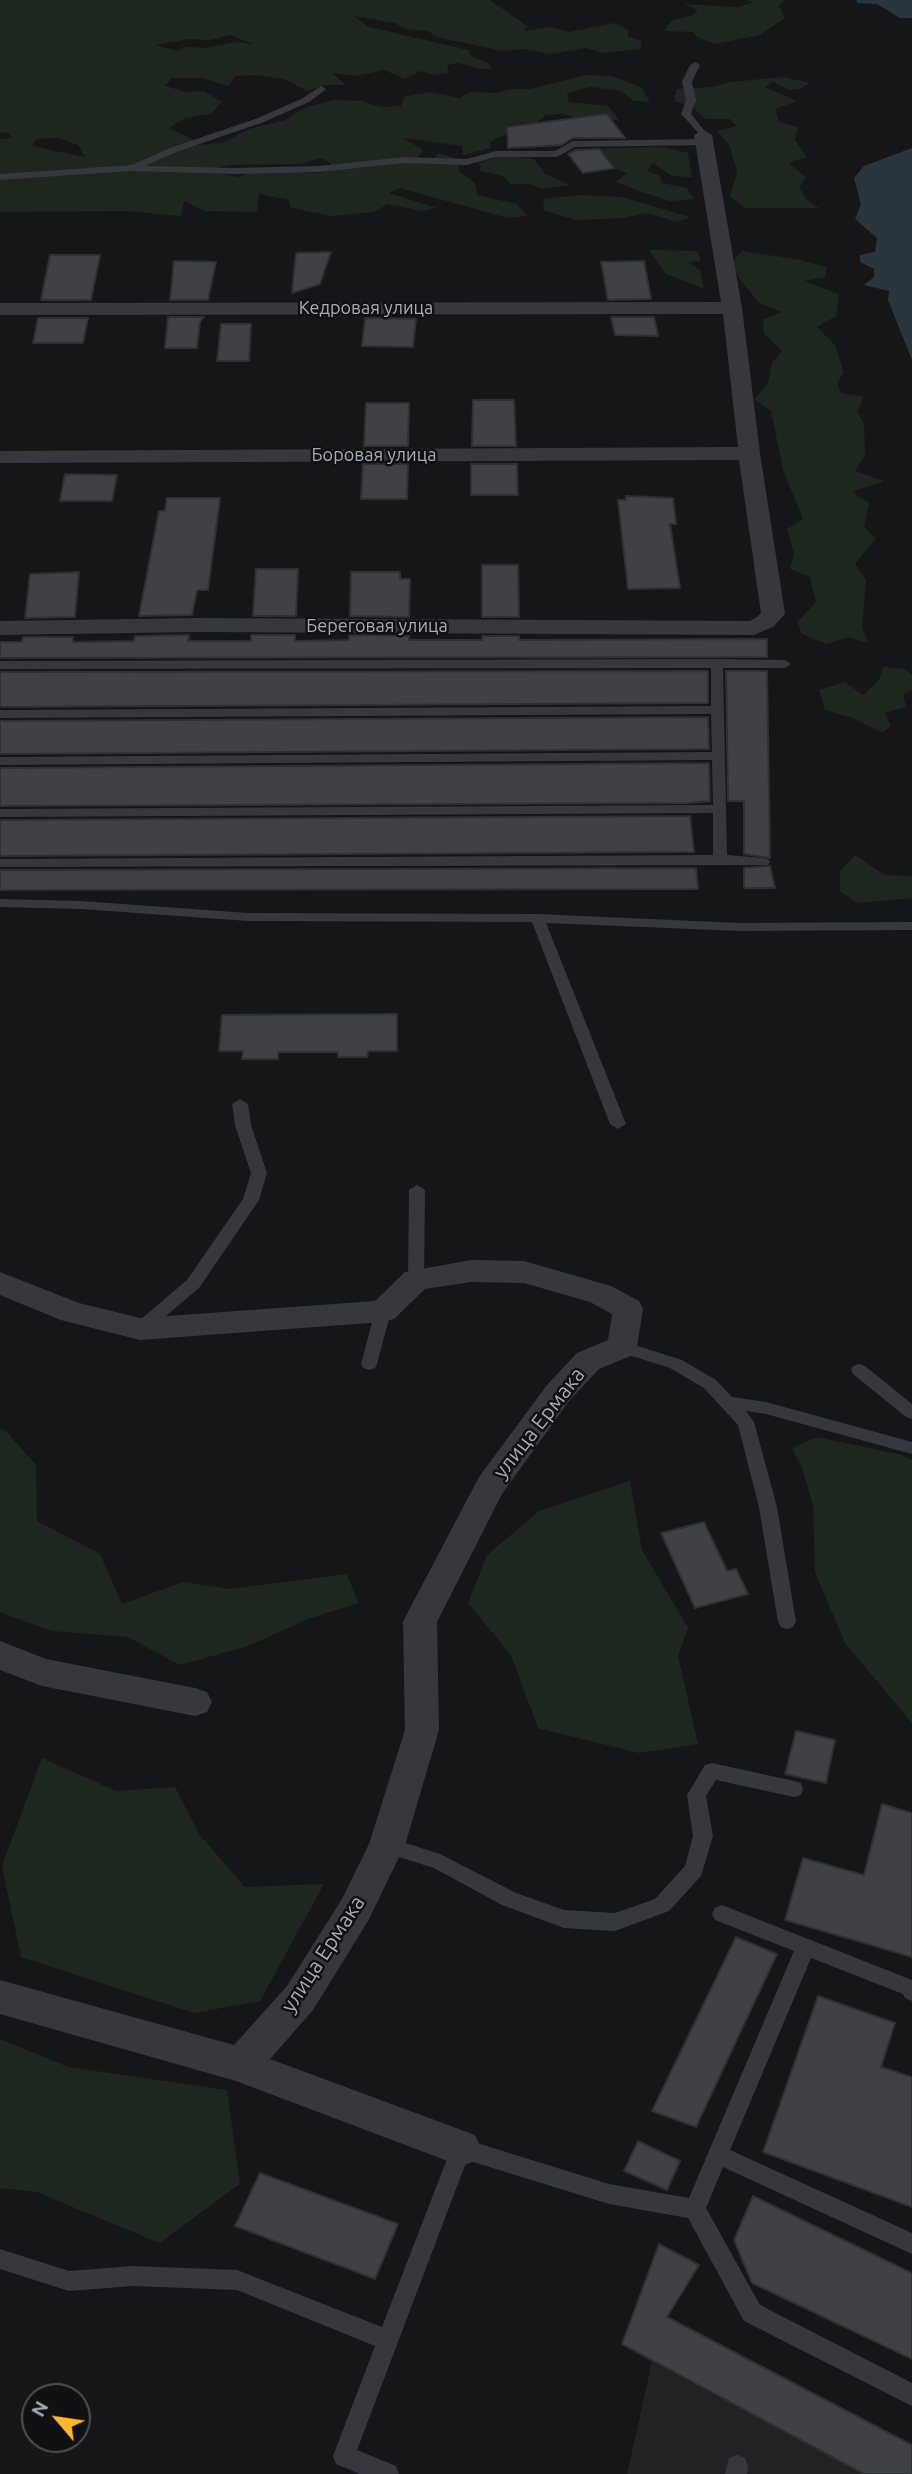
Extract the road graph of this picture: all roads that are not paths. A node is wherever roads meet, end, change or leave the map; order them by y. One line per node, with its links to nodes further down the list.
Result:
1 (695, 65): 3 (lane)
2 (321, 89): 4 (lane)
3 (704, 138): 4 (lane); 6 (street)
4 (130, 168): 5 (lane)
5 (0, 177)
6 (732, 308): 7 (street, Кедровая улица); 8 (street)
7 (0, 309)
8 (749, 453): 9 (street, Боровая улица); 10 (street, Береговая улица)
9 (0, 457)
10 (0, 628)
11 (717, 663): 12 (lane); 13 (lane); 14 (lane)
12 (785, 664)
13 (0, 665)
14 (718, 710): 15 (lane); 16 (lane)
15 (0, 713)
16 (719, 757): 17 (lane); 18 (lane)
17 (0, 761)
18 (719, 809): 19 (lane); 20 (lane)
19 (0, 813)
20 (720, 859): 21 (lane); 22 (lane)
21 (763, 862)
22 (0, 863)
23 (0, 903): 24 (lane)
24 (537, 918): 25 (lane); 27 (lane)
25 (912, 926)
26 (240, 1104): 32 (lane)
27 (618, 1124)
28 (417, 1190): 29 (lane)
29 (416, 1280): 31 (street); 33 (street)
30 (0, 1283): 32 (street)
31 (383, 1311): 32 (street); 34 (lane)
32 (140, 1328)
33 (622, 1347): 36 (lane); 43 (street, улица Ермака)
34 (369, 1364)
35 (859, 1370): 37 (lane)
36 (726, 1402): 38 (lane); 39 (lane)
37 (912, 1413)
38 (912, 1448)
39 (787, 1622)
40 (0, 1655): 41 (street)
41 (195, 1702)
42 (794, 1789): 43 (lane)
43 (387, 1845): 48 (street, улица Ермака)
44 (722, 1914): 45 (lane)
45 (805, 1948): 46 (lane); 50 (lane)
46 (912, 1992)
47 (0, 1997): 48 (street)
48 (241, 2065): 49 (street)
49 (461, 2148): 51 (lane); 54 (lane)
50 (719, 2155): 51 (lane); 52 (lane)
51 (695, 2209): 55 (lane)
52 (912, 2244)
53 (0, 2259): 54 (lane)
54 (388, 2340): 56 (lane)
55 (912, 2395)
56 (388, 2474)

